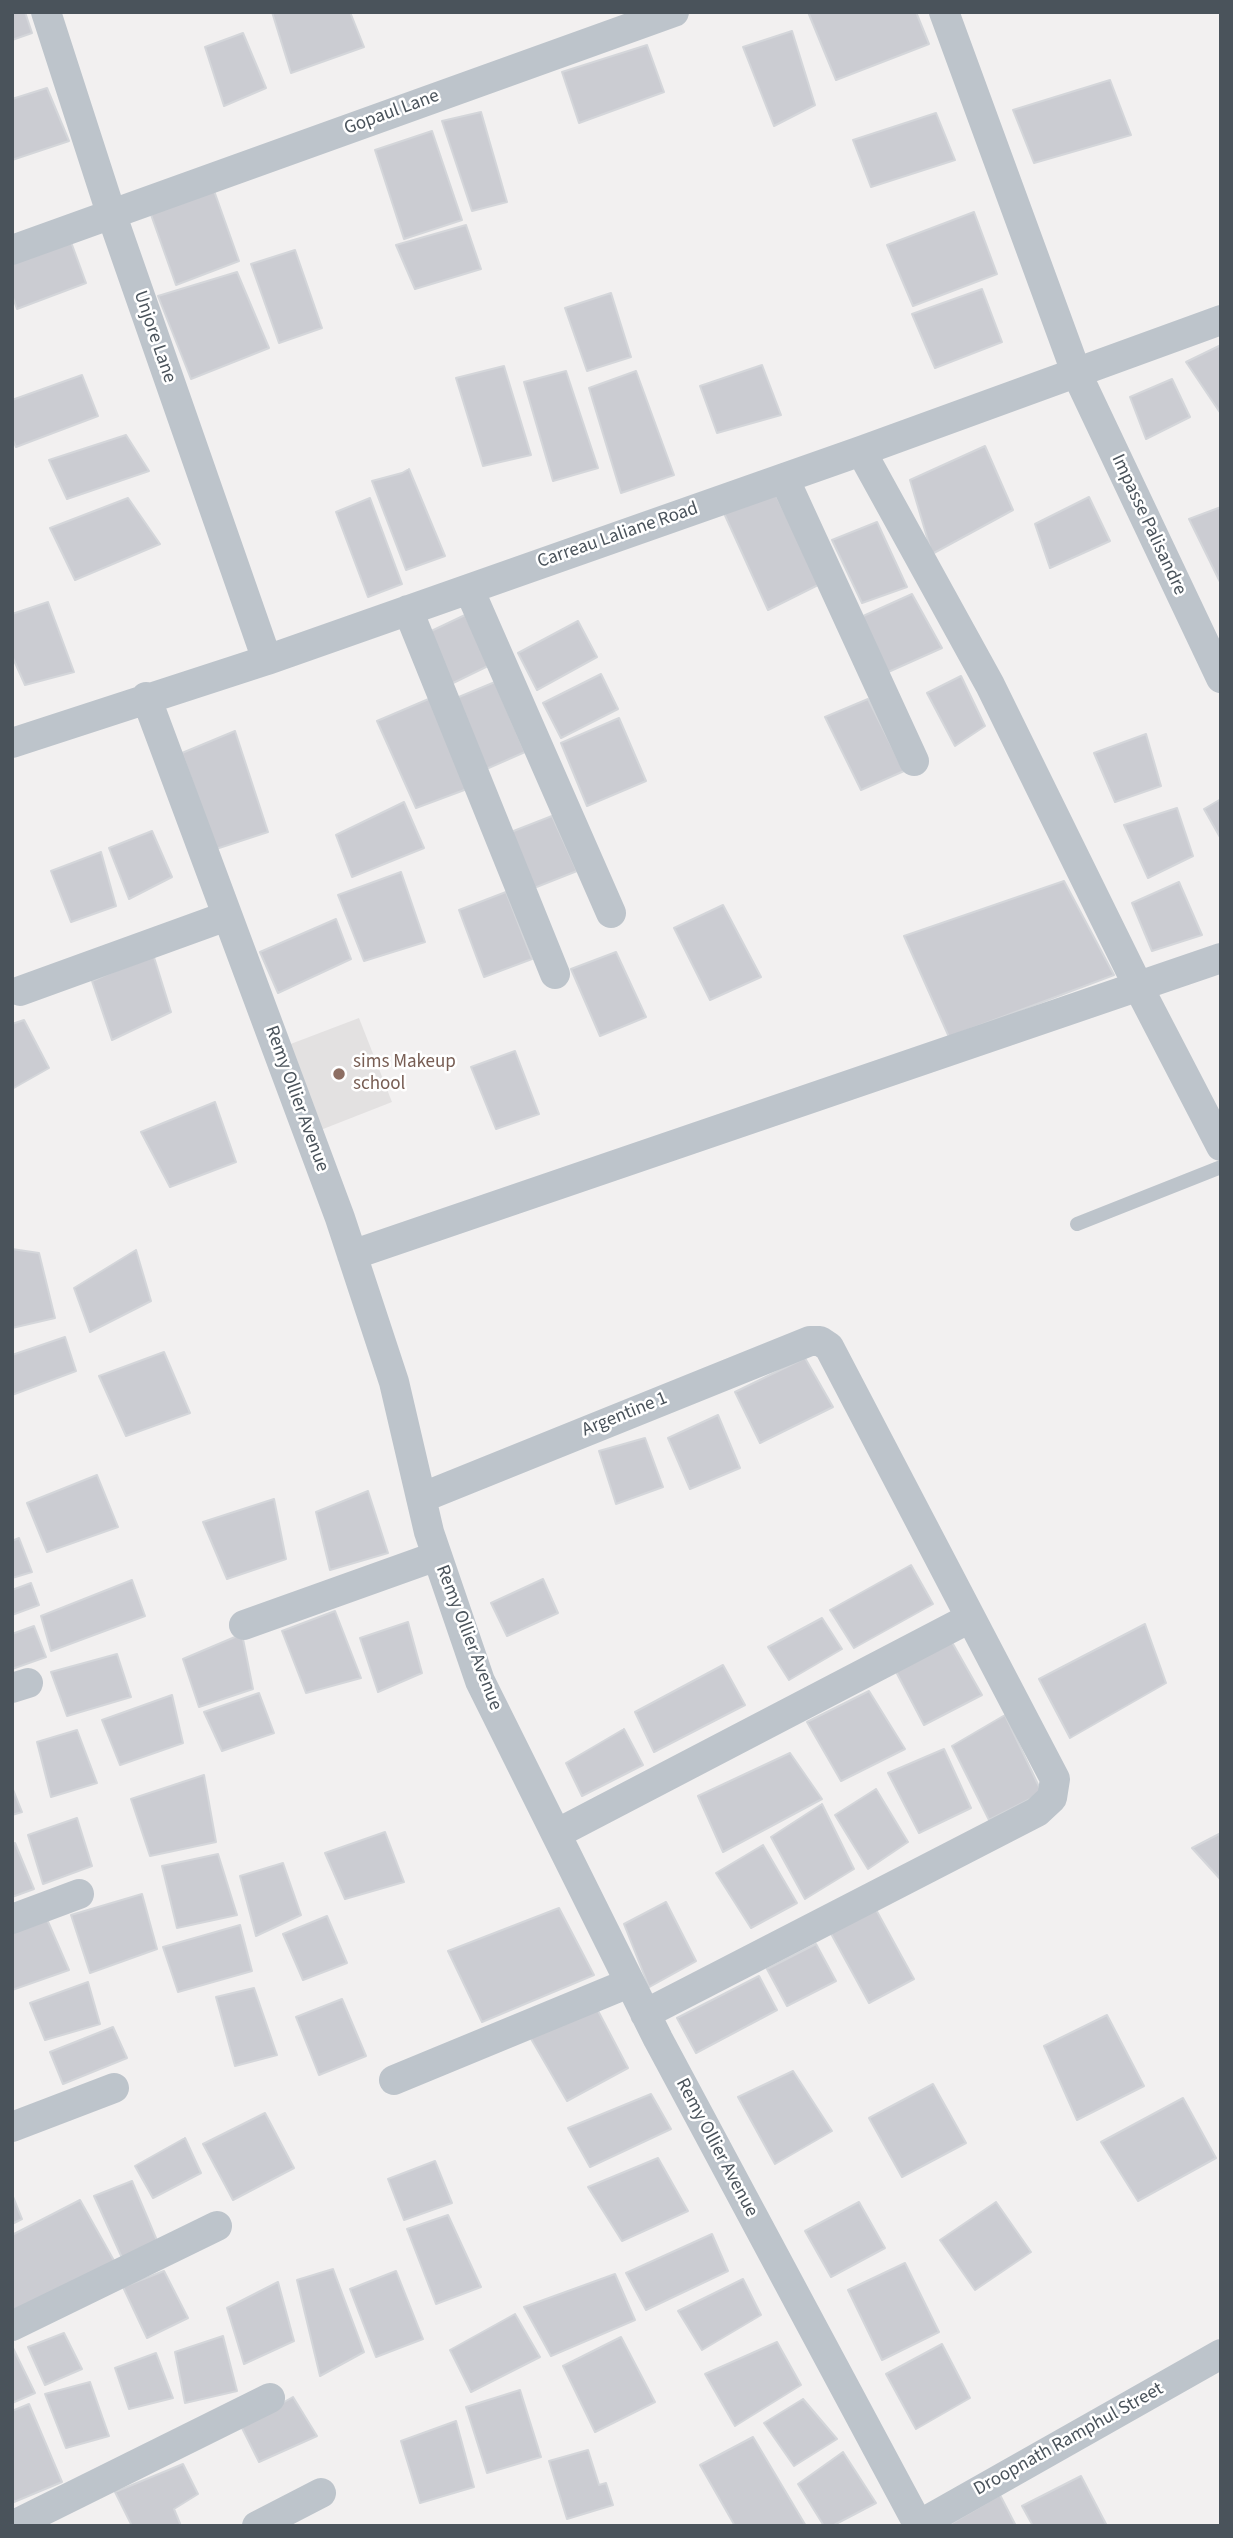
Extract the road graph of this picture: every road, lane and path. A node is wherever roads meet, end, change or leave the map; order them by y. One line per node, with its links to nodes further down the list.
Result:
1 (46, 12): 4 (street, Unjore Lane)
2 (674, 12): 4 (street, Gopaul Lane)
3 (944, 12): 7 (street, Impasse Palisandre)
4 (111, 213): 5 (street, Gopaul Lane); 12 (street, Unjore Lane)
5 (12, 250)
6 (1221, 320): 7 (street, Carreau Laliane Road)
7 (1076, 372): 8 (street, Carreau Laliane Road); 13 (street, Impasse Palisandre)
8 (861, 451): 9 (street, Carreau Laliane Road); 21 (street)
9 (784, 478): 10 (street, Carreau Laliane Road); 16 (street)
10 (469, 589): 11 (street, Carreau Laliane Road); 17 (street)
11 (408, 610): 12 (street, Carreau Laliane Road); 20 (street)
12 (267, 660): 14 (street, Carreau Laliane Road)
13 (1221, 678)
14 (146, 697): 15 (street, Carreau Laliane Road); 18 (street, Remy Ollier Avenue)
15 (12, 743)
16 (914, 761)
17 (611, 913)
18 (227, 915): 22 (street); 26 (street, Remy Ollier Avenue)
19 (1221, 958): 21 (street)
20 (555, 974)
21 (1139, 988): 23 (street); 26 (street)
22 (20, 991)
23 (1221, 1146)
24 (1221, 1167): 25 (lane)
25 (1077, 1224)
26 (352, 1255): 27 (street, Remy Ollier Avenue)
27 (421, 1498): 28 (street, Remy Ollier Avenue); 29 (street, Argentine 1)
28 (437, 1556): 30 (street); 31 (street, Remy Ollier Avenue)
29 (970, 1618): 31 (street); 35 (street)
30 (244, 1625)
31 (556, 1834): 34 (street, Remy Ollier Avenue)
32 (79, 1894): 33 (street)
33 (12, 1919)
34 (629, 1983): 35 (street, Remy Ollier Avenue); 36 (street)
35 (645, 2014): 46 (street, Remy Ollier Avenue)
36 (394, 2080)
37 (114, 2088): 38 (street)
38 (12, 2127)
39 (217, 2226): 40 (street)
40 (12, 2326)
41 (1221, 2354): 46 (street, Droopnath Ramphul Street)
42 (270, 2398): 44 (street)
43 (321, 2493): 45 (street)
44 (12, 2526)
45 (257, 2526)
46 (918, 2526)

